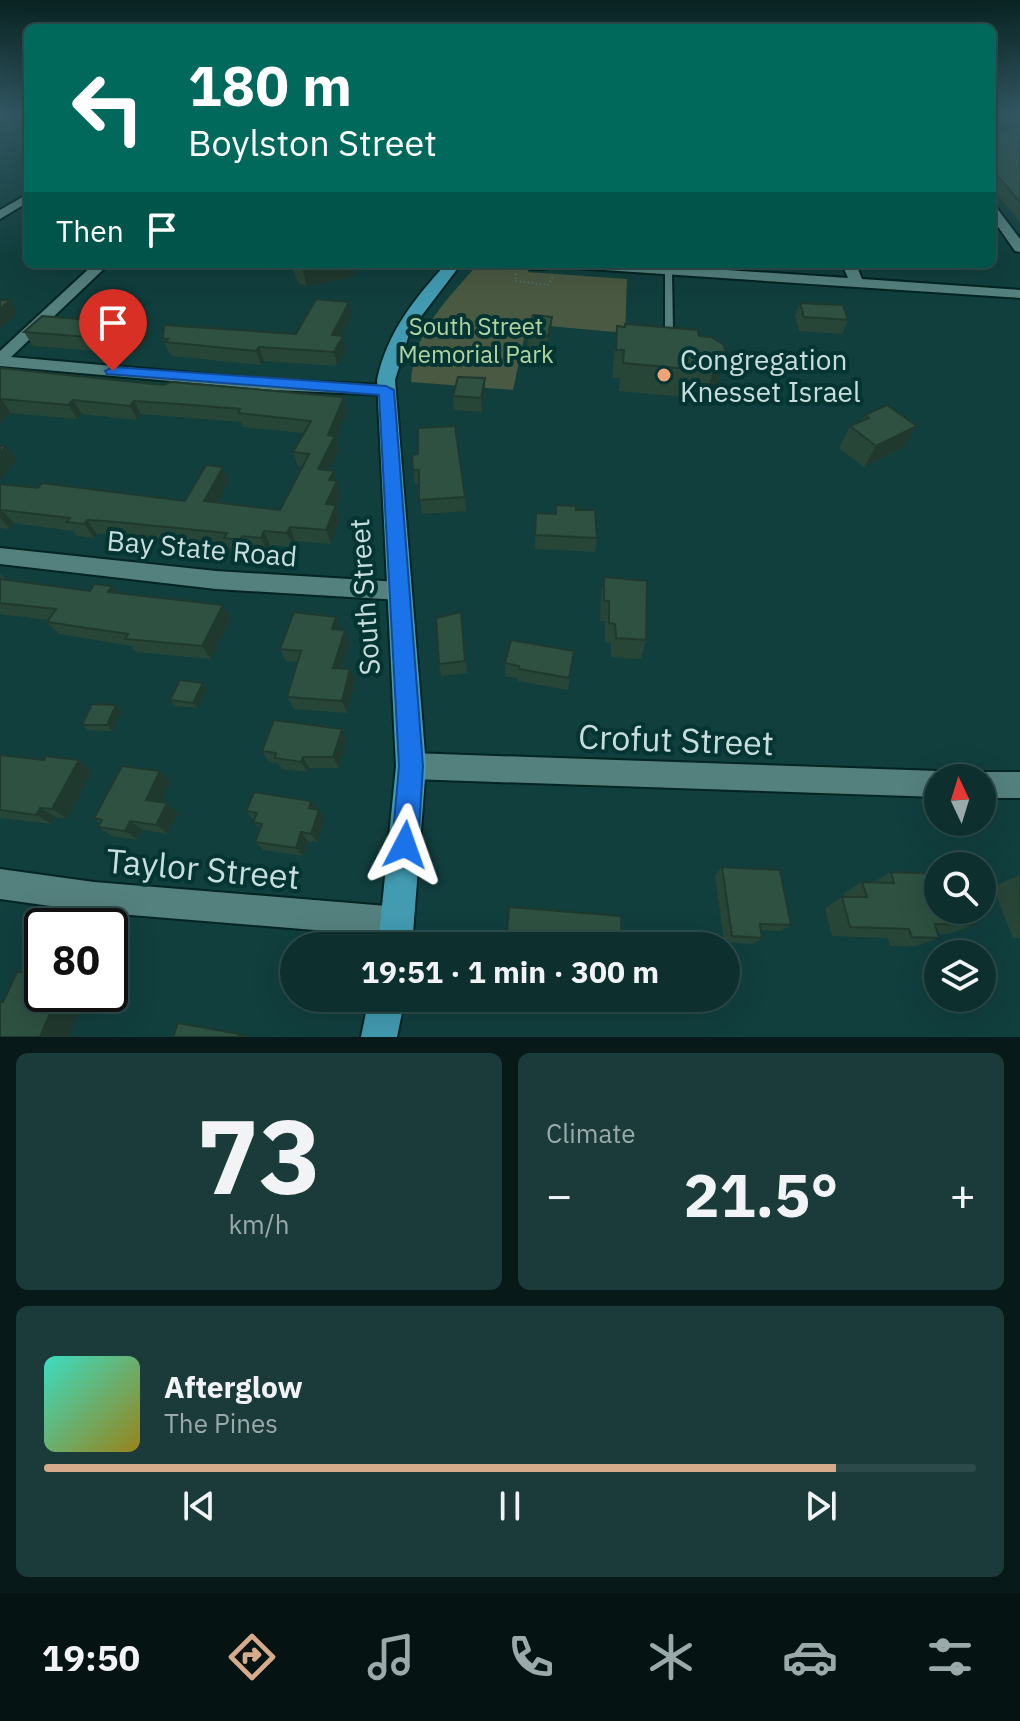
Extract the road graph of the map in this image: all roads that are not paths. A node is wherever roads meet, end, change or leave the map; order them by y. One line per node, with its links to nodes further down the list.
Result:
1 (24, 200): 2 (street)
2 (0, 215)
3 (996, 215): 4 (street)
4 (1020, 248)
5 (98, 268): 13 (street)
6 (451, 268): 14 (highway, South Street)
7 (628, 268): 9 (street)
8 (851, 268): 10 (street)
9 (668, 271): 10 (street); 12 (lane)
10 (857, 283): 11 (street)
11 (1020, 294)
12 (680, 332)
13 (0, 360): 14 (street)
14 (386, 390): 16 (highway, South Street)
15 (0, 556): 16 (street, Bay State Road)
16 (400, 591): 17 (highway, South Street)
17 (411, 766): 18 (street, Crofut Street); 23 (highway, South Street)
18 (924, 784)
19 (996, 785): 20 (street)
20 (1020, 785)
21 (0, 884): 22 (street, Taylor Street)
22 (381, 932)
23 (397, 932)
24 (384, 1012): 25 (highway)
25 (379, 1037)

